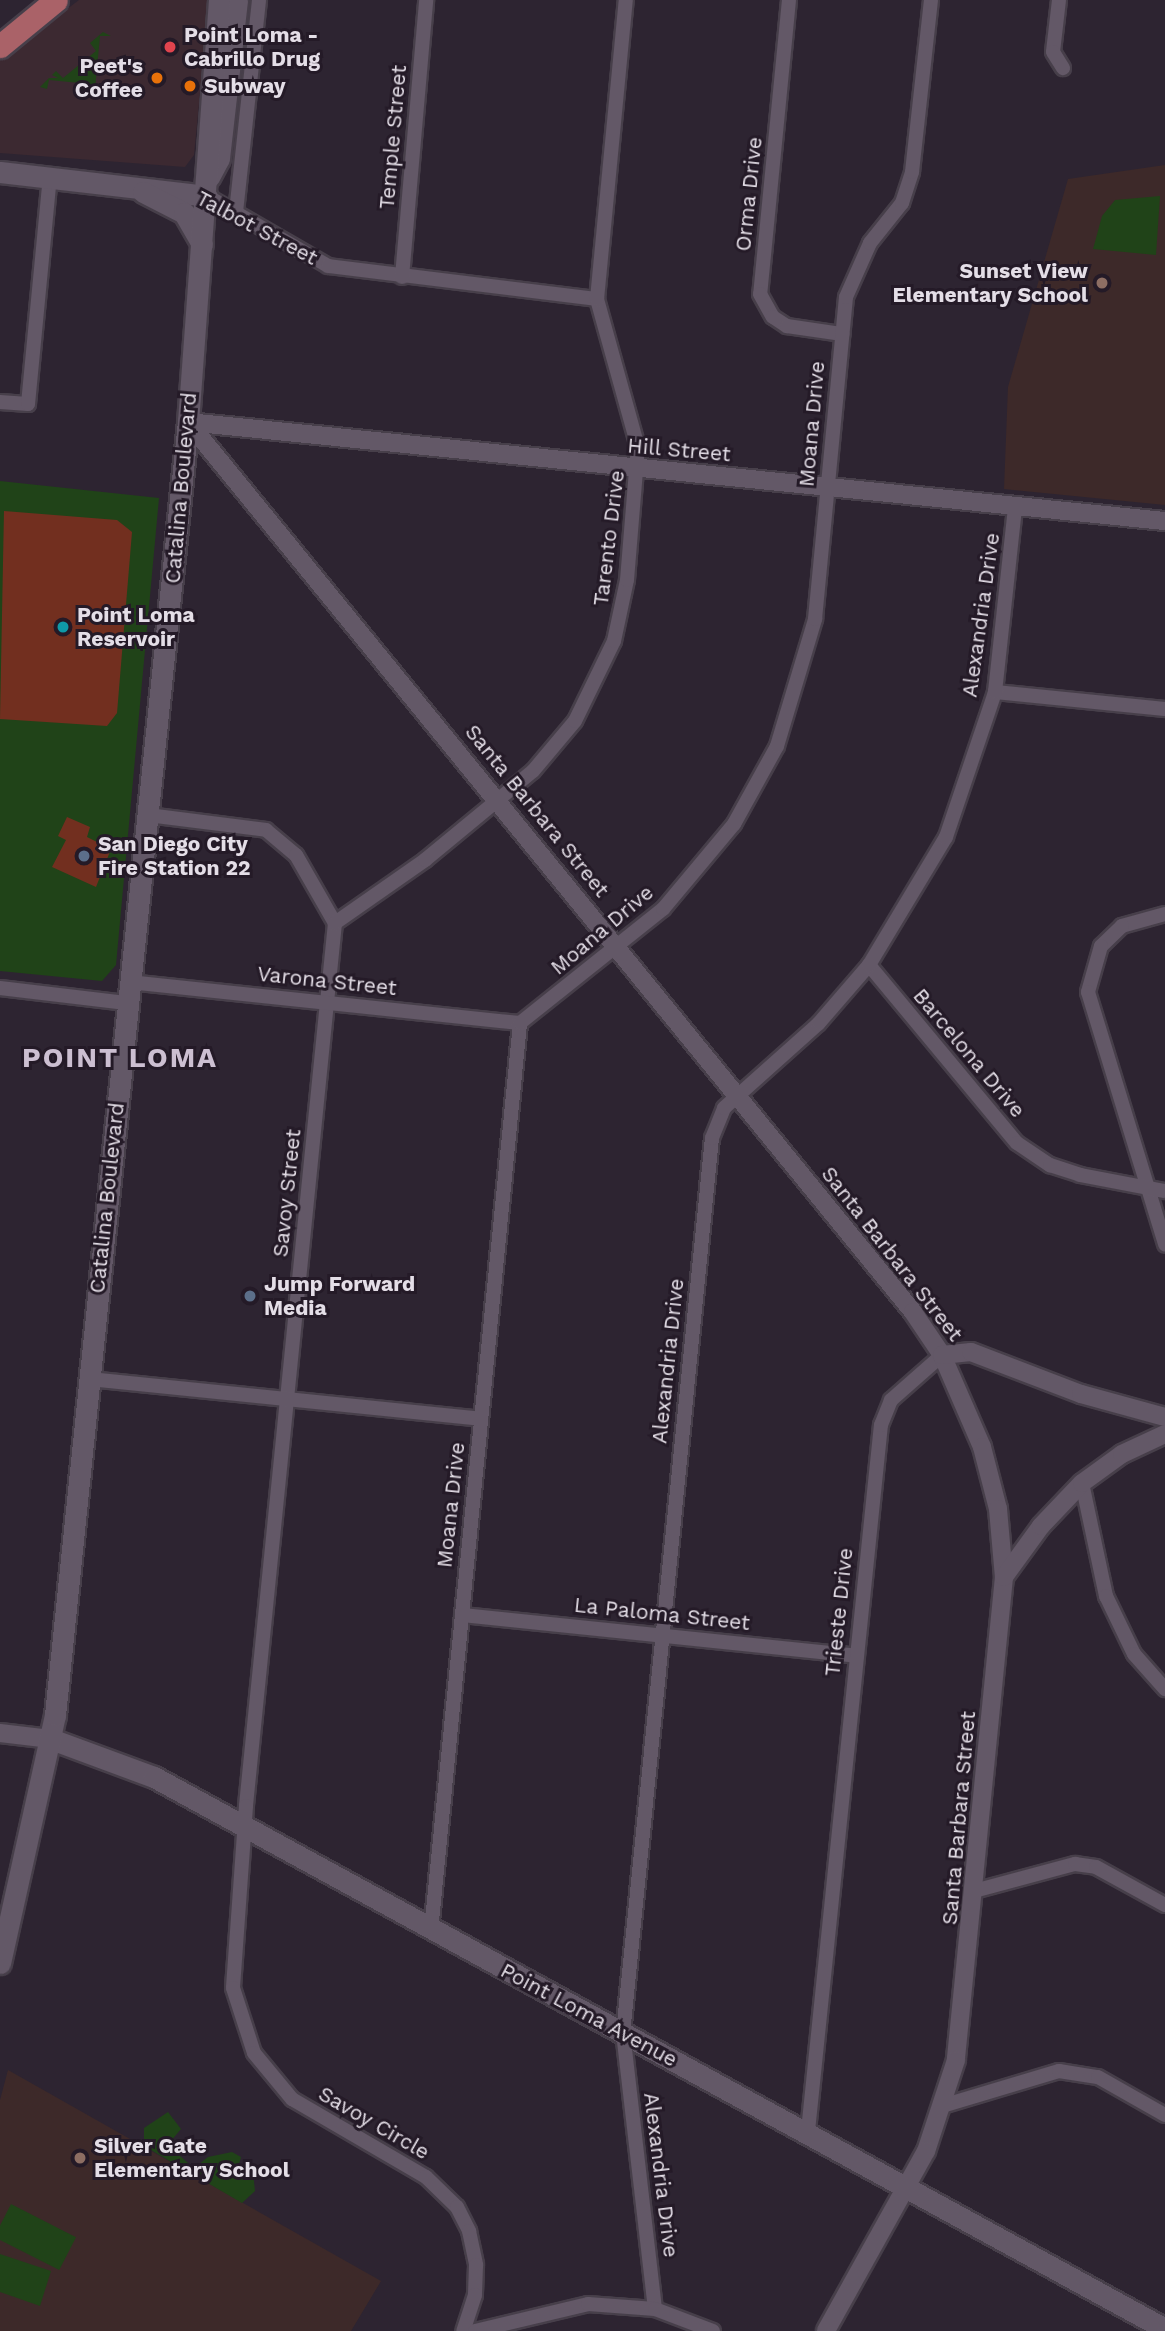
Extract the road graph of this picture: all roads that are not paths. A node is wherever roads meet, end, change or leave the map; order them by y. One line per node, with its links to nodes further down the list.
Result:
1 (56, 0): 10 (main road)
2 (219, 0): 15 (main road, Catalina Boulevard)
3 (237, 0): 15 (main road, Catalina Boulevard)
4 (259, 0): 16 (street)
5 (426, 0): 18 (street, Temple Street)
6 (626, 0): 19 (street, Tarento Drive)
7 (789, 0): 20 (street, Orma Drive)
8 (931, 0): 20 (street, Moana Drive)
9 (1059, 0): 11 (street)
10 (0, 46)
11 (1063, 68)
12 (0, 172): 13 (main road, Talbot Street)
13 (51, 177): 14 (main road, Talbot Street); 21 (street)
14 (125, 184): 15 (main road, Talbot Street); 17 (main road)
15 (208, 186): 16 (street, Talbot Street); 17 (main road, Catalina Boulevard)
16 (236, 212): 18 (street, Talbot Street)
17 (203, 247): 22 (main road, Catalina Boulevard)
18 (402, 278): 19 (street, Talbot Street)
19 (597, 299): 23 (street, Tarento Drive)
20 (842, 334): 24 (street, Moana Drive)
21 (0, 402)
22 (188, 422): 23 (street, Hill Street); 29 (street, Santa Barbara Street); 30 (main road, Catalina Boulevard)
23 (639, 469): 24 (street, Hill Street); 29 (street, Tarento Drive)
24 (827, 487): 25 (street, Hill Street); 33 (street, Moana Drive)
25 (1015, 507): 26 (street, Hill Street); 27 (street, Alexandria Drive)
26 (1165, 521)
27 (995, 692): 28 (street); 34 (street, Alexandria Drive)
28 (1165, 709)
29 (499, 800): 32 (street, Tarento Drive); 33 (street, Santa Barbara Street)
30 (148, 815): 32 (street); 36 (main road, Catalina Boulevard)
31 (1165, 914): 40 (street)
32 (335, 923): 37 (street, Savoy Street)
33 (618, 947): 38 (street, Moana Drive); 39 (street, Santa Barbara Street)
34 (869, 965): 39 (street, Alexandria Drive); 40 (street, Barcelona Drive)
35 (0, 988): 36 (street, Varona Street)
36 (127, 993): 37 (street, Varona Street); 44 (main road, Catalina Boulevard)
37 (328, 1002): 38 (street, Varona Street); 45 (street, Savoy Street)
38 (520, 1023): 47 (street, Moana Drive)
39 (738, 1095): 43 (street, Santa Barbara Street); 52 (street, Alexandria Drive)
40 (1149, 1190): 41 (street, Barcelona Drive); 42 (street)
41 (1165, 1191)
42 (1165, 1244)
43 (942, 1355): 46 (street); 50 (street, Santa Barbara Street); 53 (street, Trieste Drive)
44 (89, 1378): 45 (street); 56 (main road, Catalina Boulevard)
45 (286, 1399): 47 (street); 57 (street, Savoy Street)
46 (1165, 1417)
47 (481, 1419): 51 (street, Moana Drive)
48 (1165, 1434): 49 (street)
49 (1082, 1483): 50 (street); 54 (street)
50 (1004, 1577): 58 (street, Santa Barbara Street)
51 (462, 1615): 52 (street, La Paloma Street); 60 (street, Moana Drive)
52 (660, 1635): 53 (street, La Paloma Street); 62 (street, Alexandria Drive)
53 (857, 1656): 65 (street, Trieste Drive)
54 (1165, 1689)
55 (0, 1733): 56 (street, Point Loma Avenue)
56 (51, 1739): 57 (main road, Point Loma Avenue); 61 (main road, Catalina Boulevard)
57 (244, 1828): 60 (main road, Point Loma Avenue); 69 (street, Savoy Circle)
58 (974, 1891): 59 (street); 63 (street, Santa Barbara Street)
59 (1165, 1905)
60 (431, 1931): 62 (main road, Point Loma Avenue)
61 (0, 1963)
62 (623, 2034): 65 (main road, Point Loma Avenue); 67 (street, Alexandria Drive)
63 (942, 2106): 64 (street); 66 (street, Santa Barbara Street)
64 (1165, 2115)
65 (808, 2131): 66 (main road, Point Loma Avenue)
66 (908, 2186): 68 (main road, Point Loma Avenue); 72 (street, Santa Barbara Street)
67 (655, 2309): 70 (street); 71 (street)
68 (1165, 2329)
69 (463, 2331)
70 (475, 2331)
71 (713, 2331)
72 (826, 2331)

